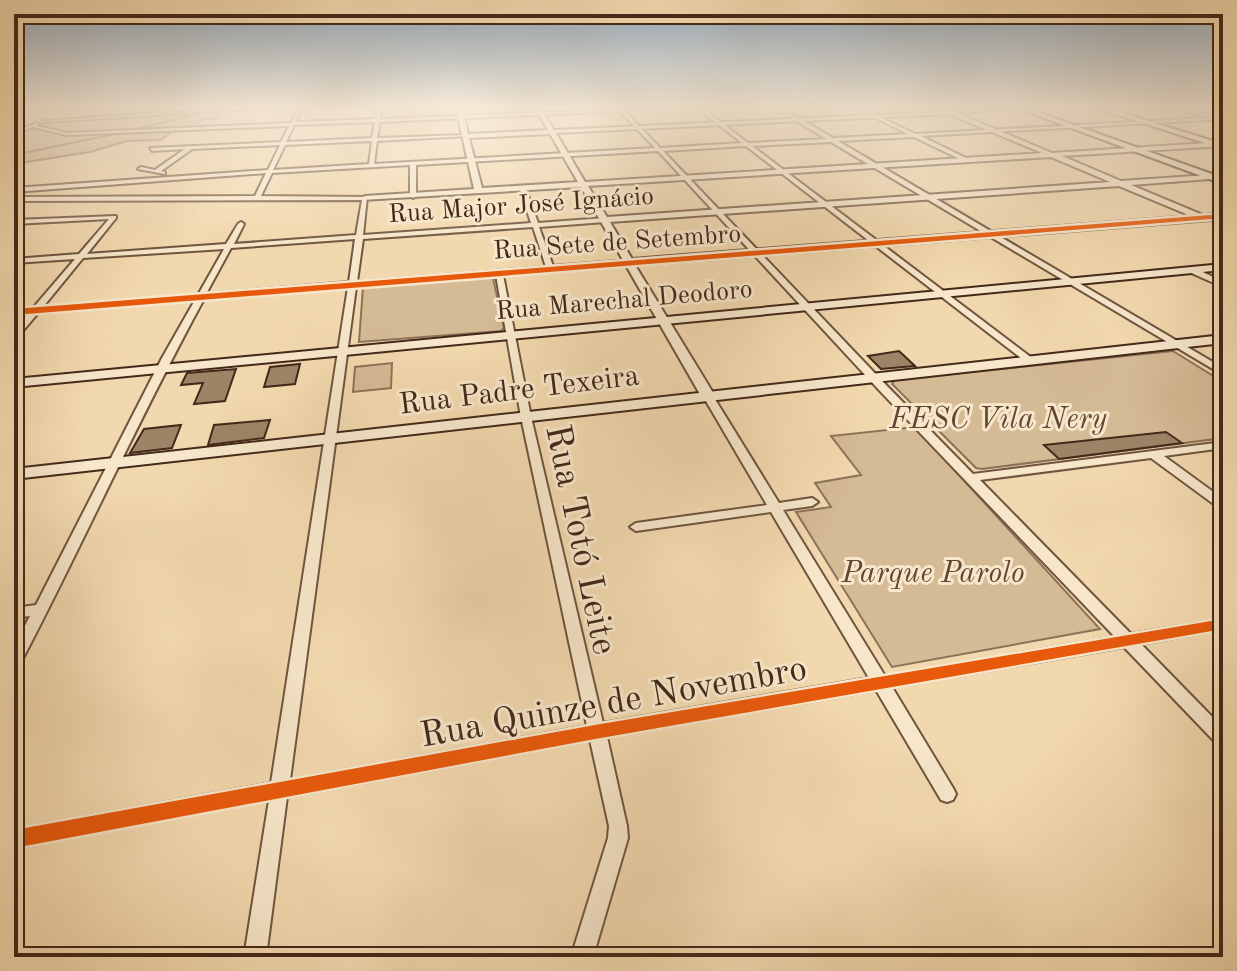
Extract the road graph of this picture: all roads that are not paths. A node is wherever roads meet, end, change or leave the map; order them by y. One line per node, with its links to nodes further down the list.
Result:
1 (183, 153): 22 (street)
2 (278, 153): 23 (street)
3 (373, 153): 20 (street)
4 (469, 153): 17 (street)
5 (565, 153): 15 (street)
6 (609, 153): 15 (street)
7 (664, 153): 28 (street)
8 (762, 153): 24 (street)
9 (857, 153): 19 (street)
10 (952, 153): 16 (street)
11 (1050, 153): 14 (street)
12 (1077, 153): 14 (street)
13 (1148, 153): 26 (main road)
14 (1054, 155): 16 (street); 29 (street)
15 (566, 156): 17 (street); 30 (street)
16 (966, 160): 19 (street)
17 (471, 161): 18 (street); 33 (street)
18 (413, 164): 20 (street); 34 (street)
19 (878, 166): 24 (street); 35 (street)
20 (371, 167): 23 (street)
21 (141, 169): 22 (street)
22 (155, 172): 25 (street)
23 (269, 172): 25 (street); 36 (street)
24 (788, 172): 28 (street); 39 (street)
25 (190, 176): 32 (street)
26 (1211, 177): 27 (street, Rua Major José Ignácio); 29 (street, Rua Major José Ignácio)
27 (1223, 178)
28 (689, 179): 30 (street); 41 (street)
29 (1121, 183): 35 (street, Rua Major José Ignácio); 43 (street)
30 (583, 185): 31 (street); 44 (street)
31 (523, 189): 33 (street); 47 (street)
32 (14, 190)
33 (479, 192): 34 (street)
34 (413, 196): 37 (street)
35 (928, 196): 39 (street, Rua Major José Ignácio); 49 (street)
36 (257, 198): 37 (street); 38 (street)
37 (365, 198): 50 (street)
38 (18, 199): 40 (street)
39 (825, 204): 41 (street, Rua Major José Ignácio); 51 (street)
40 (14, 206)
41 (719, 212): 44 (street, Rua Major José Ignácio); 53 (street)
42 (1223, 216): 43 (street, Rua Sete de Setembro)
43 (1203, 217): 48 (street); 49 (street, Rua Sete de Setembro)
44 (605, 220): 47 (street, Rua Major José Ignácio); 56 (street)
45 (14, 222): 54 (street)
46 (241, 224): 52 (street)
47 (537, 225): 50 (street, Rua Major José Ignácio); 58 (street)
48 (1223, 225)
49 (989, 234): 51 (street, Rua Sete de Setembro); 61 (street)
50 (359, 237): 52 (street, Rua Major José Ignácio); 62 (street)
51 (876, 243): 53 (street, Rua Sete de Setembro); 64 (street)
52 (229, 246): 54 (street, Rua Major José Ignácio); 65 (street)
53 (757, 252): 56 (street, Rua Sete de Setembro); 66 (street)
54 (83, 256): 55 (street, Rua Major José Ignácio); 67 (street)
55 (14, 261)
56 (630, 262): 58 (street, Rua Sete de Setembro); 69 (street)
57 (1223, 267): 59 (main road, Rua Marechal Deodoro)
58 (550, 268): 60 (street, Rua Sete de Setembro)
59 (1192, 270): 61 (main road, Rua Marechal Deodoro); 63 (street)
60 (499, 272): 62 (street, Rua Sete de Setembro); 70 (street, Rua Totó Leite)
61 (1071, 282): 64 (main road, Rua Marechal Deodoro); 73 (street)
62 (352, 284): 65 (street, Rua Sete de Setembro); 74 (street)
63 (1223, 285)
64 (943, 294): 66 (main road, Rua Marechal Deodoro); 75 (street)
65 (202, 296): 67 (street, Rua Sete de Setembro); 76 (street)
66 (807, 307): 69 (main road, Rua Marechal Deodoro); 78 (street)
67 (35, 310): 68 (street, Rua Sete de Setembro); 71 (street)
68 (14, 312)
69 (662, 320): 70 (main road, Rua Marechal Deodoro); 80 (street)
70 (509, 334): 74 (main road, Rua Marechal Deodoro); 81 (street, Rua Totó Leite)
71 (14, 336)
72 (1223, 339): 73 (main road, Rua Padre Texeira)
73 (1176, 344): 75 (main road, Rua Padre Texeira); 77 (street)
74 (342, 349): 76 (main road, Rua Marechal Deodoro); 82 (street)
75 (1029, 360): 78 (main road, Rua Padre Texeira)
76 (163, 366): 79 (main road, Rua Marechal Deodoro); 85 (street)
77 (1223, 372)
78 (873, 377): 80 (main road, Rua Padre Texeira); 87 (street)
79 (14, 383)
80 (708, 396): 81 (main road, Rua Padre Texeira); 90 (street)
81 (526, 417): 82 (main road, Rua Padre Texeira); 98 (street, Rua Totó Leite)
82 (330, 439): 85 (main road, Rua Padre Texeira); 100 (street)
83 (1223, 445): 84 (street)
84 (1155, 455): 87 (street); 89 (street)
85 (116, 463): 86 (main road, Rua Padre Texeira); 92 (street)
86 (14, 474)
87 (971, 478): 95 (street)
88 (812, 502): 90 (street)
89 (1223, 505)
90 (775, 507): 91 (street); 97 (street)
91 (636, 527)
92 (42, 609): 93 (street); 96 (street)
93 (14, 613)
94 (1223, 624): 95 (street, Rua Quinze de Novembro)
95 (1129, 641): 97 (street, Rua Quinze de Novembro); 99 (street)
96 (14, 662)
97 (881, 683): 98 (street, Rua Quinze de Novembro); 101 (street)
98 (595, 732): 100 (street, Rua Quinze de Novembro); 104 (street, Rua Totó Leite)
99 (1223, 739)
100 (278, 790): 102 (street, Rua Quinze de Novembro); 103 (street)
101 (947, 794)
102 (14, 839)
103 (255, 957)
104 (582, 957)

